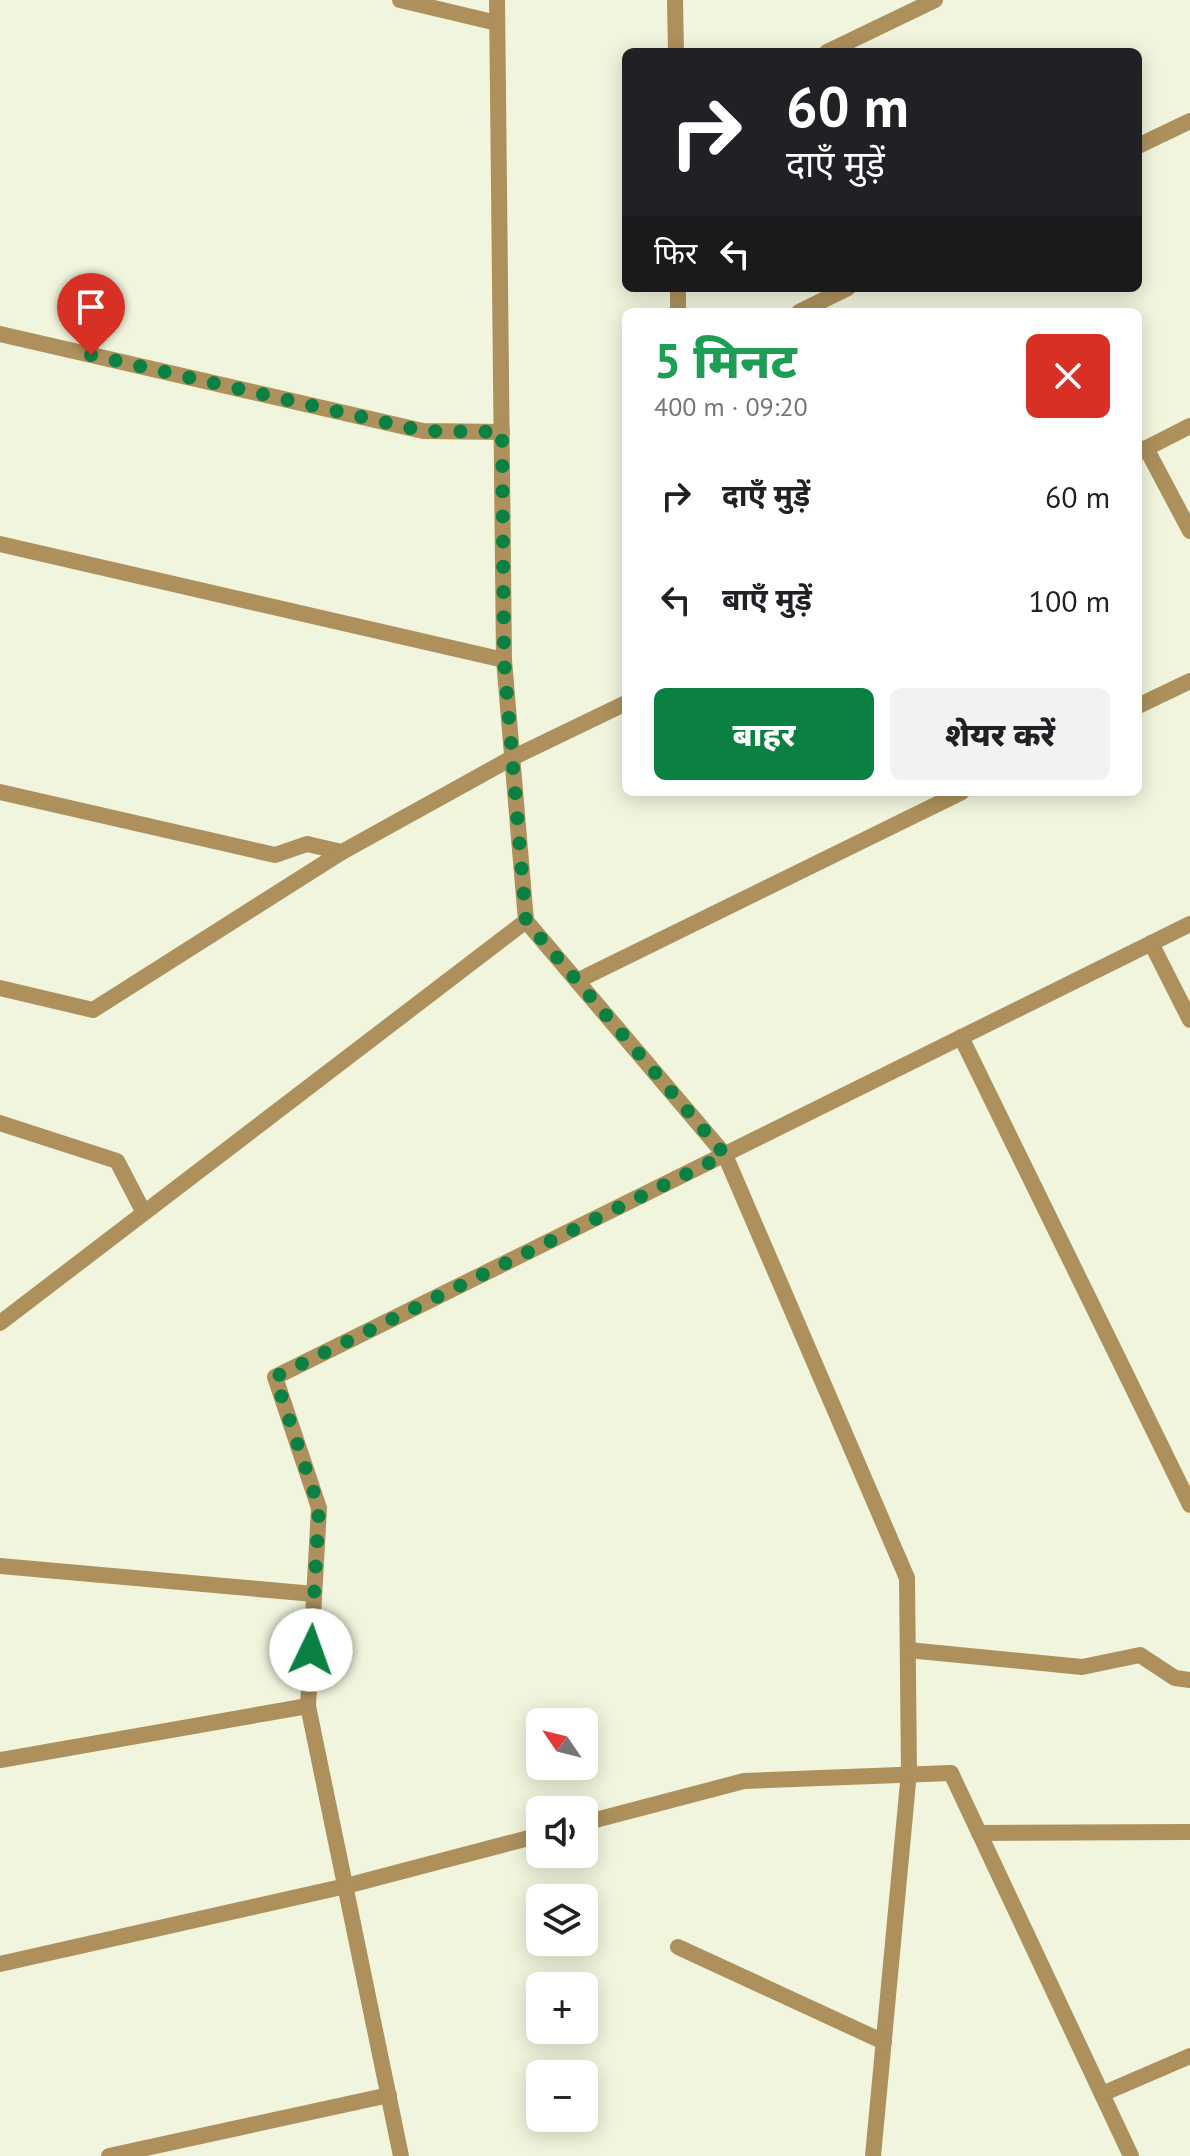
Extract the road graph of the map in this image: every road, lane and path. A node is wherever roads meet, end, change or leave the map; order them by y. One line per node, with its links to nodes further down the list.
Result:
1 (400, 0): 5 (street)
2 (497, 0): 5 (street)
3 (675, 0): 6 (street)
4 (935, 0): 7 (street)
5 (497, 23): 14 (street)
6 (676, 48)
7 (835, 48)
8 (1190, 121): 9 (street)
9 (1142, 144)
10 (840, 292): 11 (street)
11 (807, 308)
12 (0, 334): 14 (street)
13 (1190, 426): 15 (street)
14 (502, 432): 18 (street)
15 (1142, 450): 16 (street)
16 (1190, 531)
17 (0, 544): 18 (street)
18 (504, 660): 22 (street)
19 (1190, 681): 20 (street)
20 (1142, 704)
21 (622, 705): 22 (street)
22 (510, 759): 25 (street); 26 (street)
23 (0, 792): 25 (street)
24 (954, 796): 29 (street)
25 (342, 852): 30 (street)
26 (526, 921): 29 (street); 35 (street)
27 (1190, 924): 28 (street)
28 (1151, 943): 31 (street); 32 (street)
29 (577, 981): 34 (street)
30 (0, 988)
31 (1190, 1020)
32 (961, 1037): 34 (street); 37 (street)
33 (0, 1123): 35 (street)
34 (725, 1155): 39 (street); 40 (street)
35 (143, 1211): 36 (street)
36 (0, 1323)
37 (1190, 1505)
38 (0, 1566): 39 (street)
39 (314, 1594): 42 (street)
40 (908, 1650): 41 (street); 44 (street)
41 (1190, 1680)
42 (308, 1706): 43 (street); 49 (street)
43 (0, 1760)
44 (909, 1772): 45 (street); 47 (street); 52 (street)
45 (598, 1819)
46 (1190, 1832): 47 (street)
47 (979, 1833): 54 (street)
48 (526, 1839): 49 (street)
49 (346, 1886): 51 (street); 55 (street)
50 (678, 1947): 52 (street)
51 (0, 1964)
52 (884, 2042): 58 (street)
53 (1190, 2056): 54 (street)
54 (1102, 2094): 59 (street)
55 (389, 2095): 56 (street); 57 (street)
56 (109, 2156)
57 (401, 2156)
58 (873, 2156)
59 (1131, 2156)

